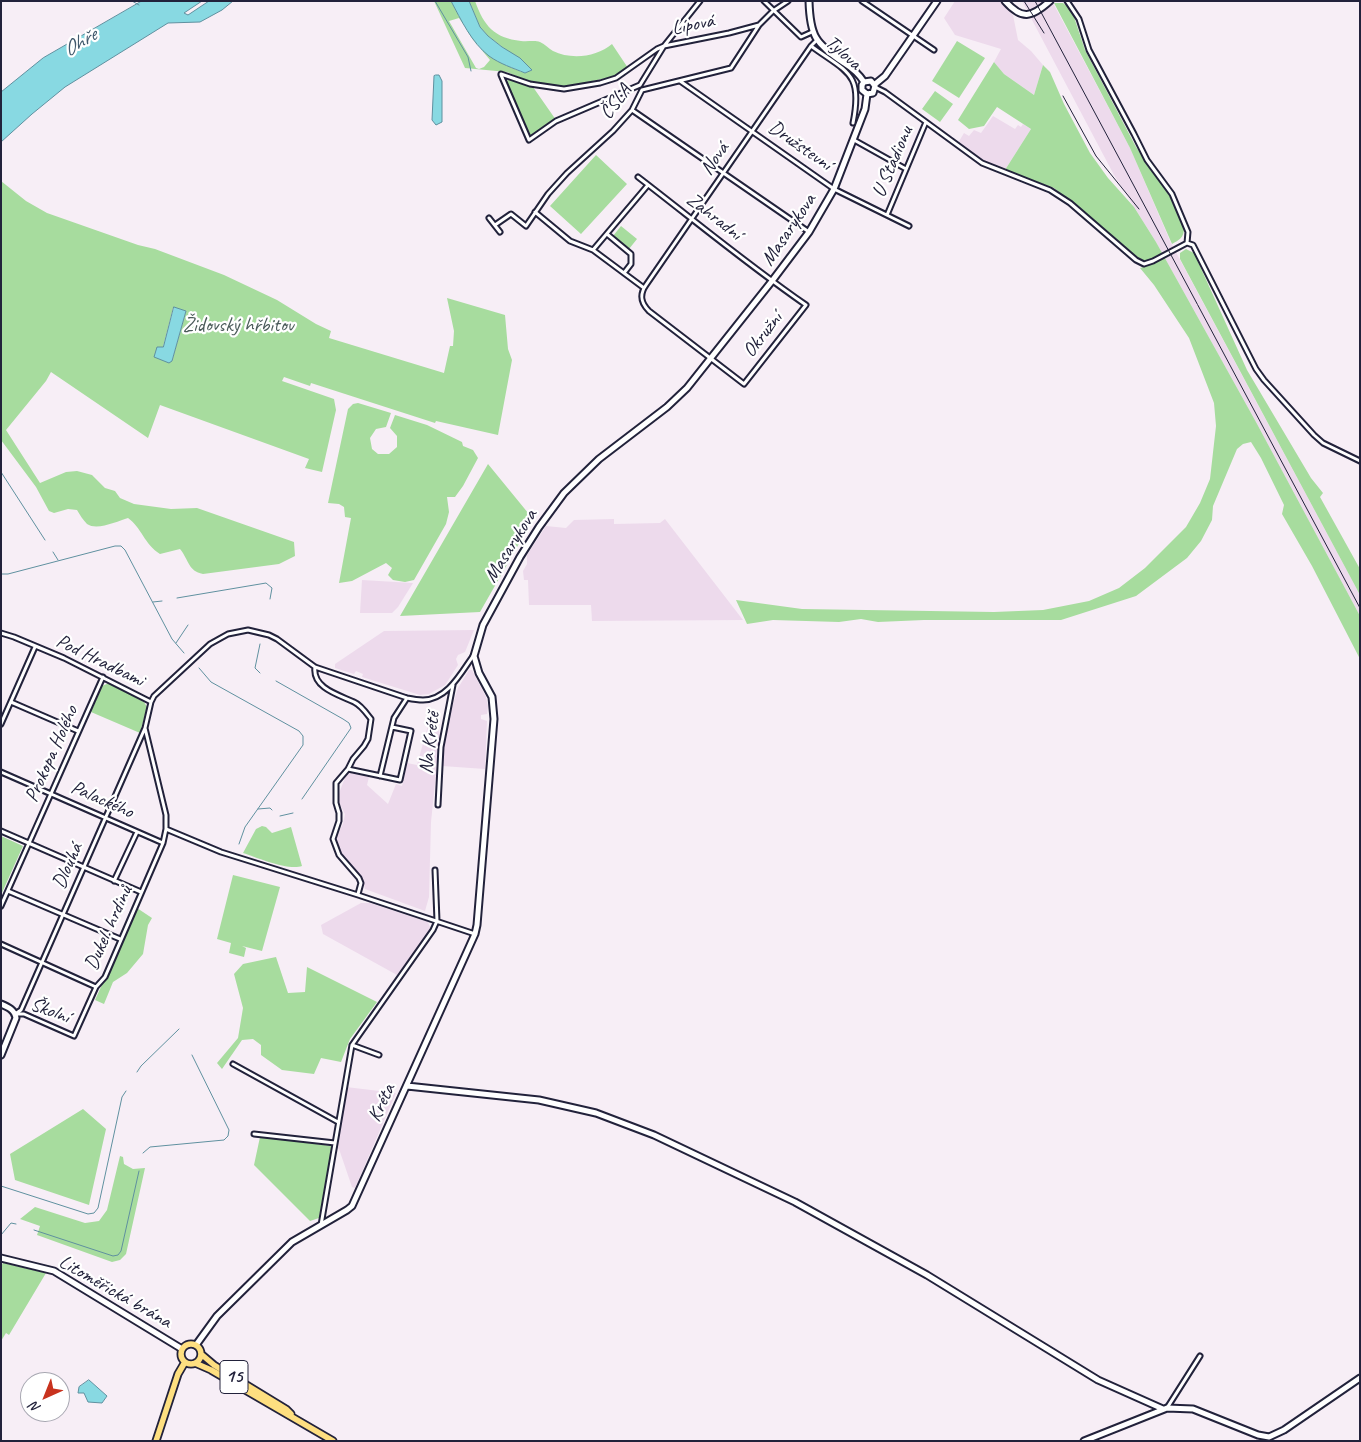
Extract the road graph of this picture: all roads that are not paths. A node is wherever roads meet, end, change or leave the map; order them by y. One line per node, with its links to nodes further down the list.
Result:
1 (700, 1): 15 (street)
2 (764, 1): 10 (street)
3 (788, 1): 10 (street, Lípová)
4 (808, 1): 12 (street)
5 (862, 1): 13 (street)
6 (937, 1): 13 (street)
7 (1005, 1): 8 (street)
8 (1050, 1)
9 (1067, 1): 43 (street)
10 (773, 11): 11 (street, Lípová); 12 (street)
11 (759, 24): 15 (street, Lípová); 18 (street, ČSLA)
12 (812, 32): 14 (street)
13 (913, 36): 17 (street); 21 (street)
14 (817, 40): 16 (street, Tylova); 19 (street, Tylova)
15 (664, 46): 20 (street, Lípová); 20 (street)
16 (811, 46): 26 (street, Tylova); 27 (street, Nová)
17 (934, 50)
18 (679, 80): 22 (street, ČSLA); 27 (street, Družstevní)
19 (864, 82): 21 (street); 23 (street)
20 (640, 85): 22 (street)
21 (875, 86): 23 (street); 25 (street, U Stadionu)
22 (642, 90): 24 (street, ČSLA)
23 (867, 94): 28 (street, Masarykova)
24 (632, 110): 30 (street); 34 (street, ČSLA)
25 (926, 122): 29 (street, U Stadionu); 43 (street)
26 (853, 123)
27 (752, 131): 30 (street, Nová); 33 (street, Družstevní)
28 (854, 140): 29 (street); 33 (street, Masarykova)
29 (906, 168): 35 (street, U Stadionu)
30 (723, 173): 37 (street, Nová); 41 (street)
31 (638, 177): 32 (street, Zahradní)
32 (648, 184): 37 (street, Zahradní); 42 (street)
33 (834, 189): 35 (street, Družstevní); 41 (street, Masarykova)
34 (535, 212): 38 (street, ČSLA); 44 (street)
35 (887, 215): 39 (street, Družstevní)
36 (489, 218): 38 (street)
37 (692, 219): 46 (street, Zahradní); 47 (street, Nová)
38 (495, 225): 40 (street)
39 (909, 226)
40 (500, 232)
41 (809, 232): 46 (street, Masarykova)
42 (607, 234): 44 (street); 45 (street)
43 (1187, 243): 49 (street)
44 (594, 250): 45 (street)
45 (624, 274): 47 (street)
46 (772, 281): 48 (street, Masarykova); 48 (street, Okružní)
47 (644, 288): 48 (street)
48 (711, 359): 52 (street, Masarykova)
49 (1360, 461)
50 (1, 634): 51 (street, Pod Hradbami)
51 (35, 646): 54 (street, Pod Hradbami); 57 (street)
52 (474, 656): 55 (street); 83 (street, Kréta)
53 (314, 667): 56 (street); 58 (street); 63 (street)
54 (103, 677): 58 (street, Pod Hradbami); 62 (street, Prokopa Holého)
55 (453, 685): 56 (street); 67 (street, Na Krétě)
56 (407, 698): 60 (street)
57 (11, 702): 59 (street); 62 (street)
58 (151, 702): 61 (street, Dlouhá)
59 (1, 724)
60 (392, 727): 65 (street); 65 (street)
61 (145, 728): 68 (street, Dlouhá); 69 (street, Dukel. hrdinů)
62 (78, 731): 66 (street, Prokopa Holého)
63 (348, 769): 65 (street); 79 (street)
64 (1, 772): 66 (street, Palackého)
65 (380, 776)
66 (51, 794): 68 (street, Palackého); 72 (street, Prokopa Holého)
67 (438, 805)
68 (106, 818): 71 (street, Palackého); 74 (street, Dlouhá)
69 (166, 829): 73 (street, Dukel. hrdinů); 79 (street)
70 (1, 831): 72 (street)
71 (137, 832): 73 (street, Palackého); 76 (street)
72 (28, 843): 74 (street); 77 (street, Prokopa Holého)
73 (163, 843): 78 (street, Dukel. hrdinů)
74 (84, 867): 76 (street); 81 (street, Dlouhá)
75 (435, 870): 82 (street)
76 (114, 881): 78 (street)
77 (8, 891): 80 (street, Prokopa Holého); 81 (street)
78 (141, 892): 84 (street, Dukel. hrdinů)
79 (358, 895): 82 (street)
80 (1, 906)
81 (63, 915): 84 (street); 86 (street, Dlouhá)
82 (437, 921): 83 (street); 91 (street, Kréta)
83 (475, 934): 95 (street, Kréta)
84 (120, 939): 87 (street, Dukel. hrdinů)
85 (1, 944): 86 (street)
86 (42, 962): 87 (street); 89 (street, Dlouhá)
87 (96, 987): 90 (street, Dukel. hrdinů)
88 (1, 1004): 89 (street)
89 (15, 1014): 90 (street, Školní); 92 (street)
90 (74, 1036)
91 (352, 1045): 93 (street); 96 (street, Kréta)
92 (1, 1055)
93 (379, 1055)
94 (233, 1064): 96 (street)
95 (407, 1086): 99 (street, Kréta); 108 (street)
96 (338, 1122): 98 (street, Kréta)
97 (254, 1134): 98 (street)
98 (335, 1144): 99 (street, Kréta)
99 (321, 1226): 101 (street)
100 (1, 1258): 102 (street, Litoměřická brána)
101 (196, 1345): 102 (main road, 15); 103 (main road, 15)
102 (182, 1349): 105 (main road)
103 (201, 1354): 106 (main road, 15); 109 (main road, 15)
104 (1200, 1356): 108 (street)
105 (185, 1362): 106 (main road, 15); 111 (main road)
106 (195, 1363): 109 (main road, 15)
107 (1360, 1378): 110 (street)
108 (1165, 1408): 110 (street); 113 (street)
109 (293, 1416): 112 (main road, 15)
110 (1271, 1439)
111 (156, 1441)
112 (333, 1441)
113 (1084, 1441)

